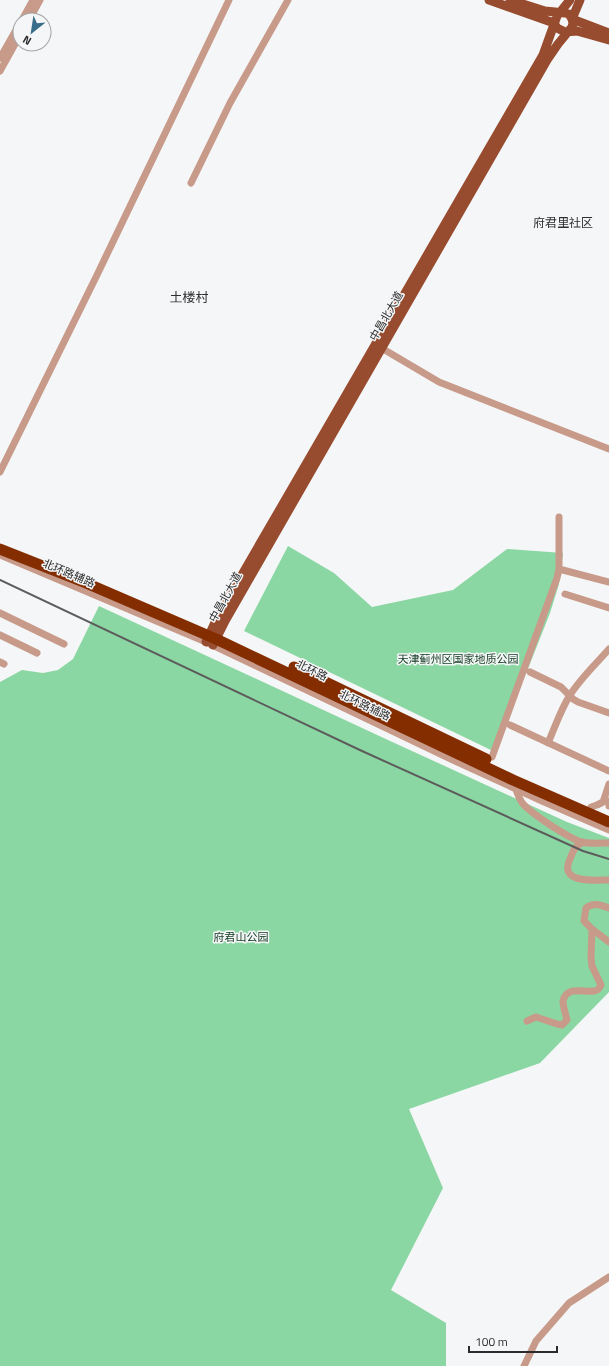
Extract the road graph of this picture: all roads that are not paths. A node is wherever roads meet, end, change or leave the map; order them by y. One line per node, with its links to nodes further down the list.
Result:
1 (33, 0): 9 (street)
2 (40, 0): 10 (street)
3 (229, 0): 24 (street)
4 (288, 0): 21 (street)
5 (489, 0): 13 (main road)
6 (510, 0): 11 (main road)
7 (570, 0): 11 (main road, 中昌北大道)
8 (580, 0): 12 (main road, 中昌北大道)
9 (26, 12)
10 (33, 12)
11 (560, 13): 12 (main road); 13 (main road, 中昌北大道)
12 (572, 19): 14 (main road, 中昌北大道); 15 (main road)
13 (554, 24): 14 (main road); 22 (main road, 中昌北大道)
14 (569, 30): 17 (main road); 22 (main road, 中昌北大道)
15 (609, 33)
16 (12, 37): 19 (street)
17 (609, 40)
18 (12, 50): 20 (street)
19 (0, 58)
20 (0, 71)
21 (191, 183)
22 (378, 346): 23 (street); 35 (main road, 中昌北大道)
23 (609, 449)
24 (0, 472)
25 (559, 517): 29 (street)
26 (0, 542): 35 (highway, 北环路)
27 (0, 549): 35 (highway, 北环路)
28 (0, 556): 35 (street, 北环路辅路)
29 (559, 569): 30 (street); 44 (street)
30 (609, 582)
31 (565, 594): 32 (street)
32 (609, 608)
33 (0, 613): 36 (street)
34 (0, 636): 38 (street)
35 (213, 637): 46 (highway, 北环路); 50 (highway, 北环路)
36 (64, 644)
37 (609, 649): 40 (street)
38 (38, 654)
39 (530, 672): 40 (street)
40 (570, 695): 41 (street); 43 (street)
41 (609, 713)
42 (510, 725): 43 (street)
43 (548, 743): 45 (street)
44 (492, 758)
45 (609, 771)
46 (514, 784): 52 (highway, 北环路); 53 (street); 54 (street)
47 (609, 784): 50 (street)
48 (609, 801): 49 (street)
49 (609, 806)
50 (591, 807): 51 (highway, 北环路)
51 (609, 814)
52 (609, 822)
53 (609, 830)
54 (574, 839): 55 (street); 57 (street)
55 (583, 842): 56 (street); 57 (street)
56 (609, 843)
57 (575, 848): 58 (street)
58 (609, 880)
59 (609, 908): 60 (street)
60 (592, 929): 61 (street); 62 (street)
61 (609, 942)
62 (527, 1022)
63 (609, 1277): 64 (street)
64 (524, 1366)

